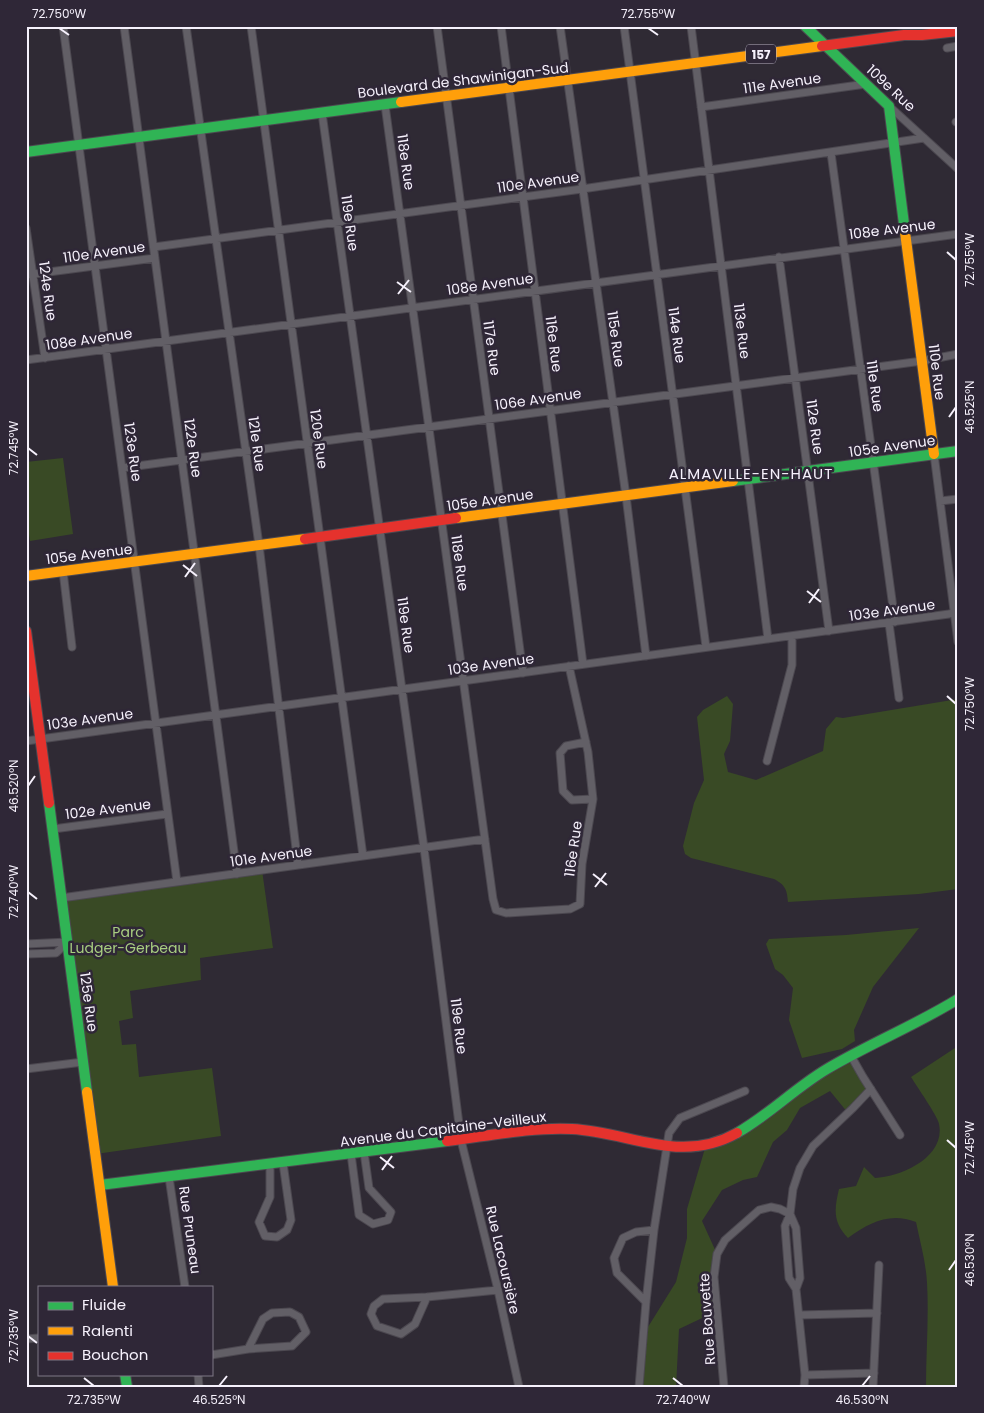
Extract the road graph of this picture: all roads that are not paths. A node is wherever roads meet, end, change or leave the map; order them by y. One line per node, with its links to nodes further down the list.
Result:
1 (62, 26): 32 (street, 123e Rue)
2 (124, 26): 29 (street, 122e Rue)
3 (186, 26): 28 (street, 121e Rue)
4 (251, 26): 27 (street, 120e Rue)
5 (437, 26): 22 (street, 117e Rue)
6 (501, 26): 21 (street, 116e Rue)
7 (560, 26): 19 (street, 115e Rue)
8 (624, 26): 18 (street, 114e Rue)
9 (691, 26): 17 (street, 113e Rue)
10 (806, 26): 14 (street, 109e Rue)
11 (936, 26): 13 (street, Boulevard de Shawinigan-Sud / 157)
12 (958, 31): 13 (street, Boulevard de Shawinigan-Sud / 157)
13 (904, 35): 14 (street, Boulevard de Shawinigan-Sud / 157)
14 (826, 46): 17 (street, Boulevard de Shawinigan-Sud / 157); 20 (street, 109e Rue)
15 (958, 46): 16 (street)
16 (947, 48)
17 (696, 62): 18 (street, Boulevard de Shawinigan-Sud / 157); 25 (street, 113e Rue)
18 (630, 72): 19 (street, Boulevard de Shawinigan-Sud / 157); 37 (street, 114e Rue)
19 (567, 81): 21 (street, Boulevard de Shawinigan-Sud / 157); 38 (street, 115e Rue)
20 (866, 84): 24 (street, 109e Rue); 25 (street, 111e Avenue)
21 (509, 88): 22 (street, Boulevard de Shawinigan-Sud / 157); 39 (street, 116e Rue)
22 (446, 97): 23 (street, Boulevard de Shawinigan-Sud / 157); 40 (street, 117e Rue)
23 (385, 105): 26 (street, Boulevard de Shawinigan-Sud / 157); 41 (street, 118e Rue)
24 (889, 106): 30 (street, 109e Rue); 31 (street, 110e Rue)
25 (701, 107): 35 (street, 113e Rue)
26 (322, 113): 27 (street, Boulevard de Shawinigan-Sud / 157); 42 (street, 119e Rue)
27 (262, 120): 28 (street, Boulevard de Shawinigan-Sud / 157); 44 (street, 120e Rue)
28 (201, 129): 29 (street, Boulevard de Shawinigan-Sud / 157); 46 (street, 121e Rue)
29 (139, 137): 32 (street, Boulevard de Shawinigan-Sud / 157); 48 (street, 122e Rue)
30 (924, 138): 31 (street, 110e Avenue); 36 (street, 109e Rue)
31 (894, 144): 34 (street, 110e Avenue); 47 (street, 110e Rue)
32 (78, 145): 33 (street, Boulevard de Shawinigan-Sud / 157); 53 (street, 123e Rue)
33 (26, 152)
34 (831, 153): 35 (street, 110e Avenue); 49 (street, 111e Rue)
35 (709, 170): 37 (street, 110e Avenue); 52 (street, 113e Rue)
36 (958, 170)
37 (644, 180): 38 (street, 110e Avenue); 54 (street, 114e Rue)
38 (582, 189): 39 (street, 110e Avenue); 56 (street, 115e Rue)
39 (523, 197): 40 (street, 110e Avenue); 57 (street, 116e Rue)
40 (461, 205): 41 (street, 110e Avenue); 58 (street, 117e Rue)
41 (400, 213): 42 (street, 110e Avenue); 59 (street, 118e Rue)
42 (337, 222): 44 (street, 110e Avenue); 60 (street, 119e Rue)
43 (26, 228): 55 (street, 124e Rue)
44 (277, 230): 46 (street, 110e Avenue); 61 (street, 120e Rue)
45 (958, 234): 47 (street, 108e Avenue)
46 (216, 238): 48 (street, 110e Avenue); 62 (street, 121e Rue)
47 (906, 240): 49 (street, 108e Avenue); 68 (street, 110e Rue)
48 (154, 246): 51 (street, 122e Rue)
49 (844, 248): 50 (street, 108e Avenue); 69 (street, 111e Rue)
50 (779, 257): 52 (street, 108e Avenue); 70 (street, 112e Rue)
51 (155, 258): 53 (street, 110e Avenue); 63 (street, 122e Rue)
52 (721, 265): 54 (street, 108e Avenue); 71 (street, 113e Rue)
53 (95, 266): 55 (street, 110e Avenue); 64 (street, 123e Rue)
54 (657, 274): 56 (street, 108e Avenue); 72 (street, 114e Rue)
55 (30, 275): 66 (street, 124e Rue)
56 (595, 282): 57 (street, 108e Avenue); 73 (street, 115e Rue)
57 (535, 290): 58 (street, 108e Avenue); 74 (street, 116e Rue)
58 (473, 299): 59 (street, 108e Avenue); 75 (street, 117e Rue)
59 (413, 307): 60 (street, 108e Avenue); 76 (street, 118e Rue)
60 (350, 316): 61 (street, 108e Avenue); 77 (street, 119e Rue)
61 (290, 324): 62 (street, 108e Avenue); 78 (street, 120e Rue)
62 (229, 332): 63 (street, 108e Avenue); 79 (street, 121e Rue)
63 (166, 341): 64 (street, 108e Avenue); 82 (street, 122e Rue)
64 (106, 349): 66 (street, 108e Avenue); 84 (street, 123e Rue)
65 (958, 354): 68 (street, 106e Avenue)
66 (45, 358): 67 (street, 108e Avenue)
67 (26, 360)
68 (922, 361): 69 (street, 106e Avenue); 81 (street, 110e Rue)
69 (860, 369): 70 (street, 106e Avenue); 83 (street, 111e Rue)
70 (796, 378): 71 (street, 106e Avenue); 85 (street, 112e Rue)
71 (736, 386): 72 (street, 106e Avenue); 86 (street, 113e Rue)
72 (672, 394): 73 (street, 106e Avenue); 87 (street, 114e Rue)
73 (612, 402): 74 (street, 106e Avenue); 88 (street, 115e Rue)
74 (550, 410): 75 (street, 106e Avenue); 91 (street, 116e Rue)
75 (489, 419): 76 (street, 106e Avenue); 92 (street, 117e Rue)
76 (429, 427): 77 (street, 106e Avenue); 93 (street, 118e Rue)
77 (367, 435): 78 (street, 106e Avenue); 94 (street, 119e Rue)
78 (306, 443): 79 (street, 106e Avenue); 95 (street, 120e Rue)
79 (246, 451): 82 (street, 106e Avenue); 96 (street, 121e Rue)
80 (958, 451): 81 (street, 105e Avenue)
81 (934, 454): 83 (street, 105e Avenue); 90 (street, 110e Rue)
82 (182, 460): 84 (street, 106e Avenue); 97 (street, 122e Rue)
83 (873, 463): 85 (street, 105e Avenue); 102 (street, 111e Rue)
84 (122, 468): 98 (street, 123e Rue)
85 (808, 471): 86 (street, 105e Avenue); 104 (street, 112e Rue)
86 (748, 479): 87 (street, 105e Avenue); 106 (street, 113e Rue)
87 (685, 488): 88 (street, 105e Avenue); 109 (street, 114e Rue)
88 (626, 496): 91 (street, 105e Avenue); 110 (street, 115e Rue)
89 (958, 499): 90 (street)
90 (940, 501): 101 (street, 110e Rue)
91 (562, 504): 92 (street, 105e Avenue); 111 (street, 116e Rue)
92 (502, 512): 93 (street, 105e Avenue); 113 (street, 117e Rue)
93 (442, 520): 94 (street, 105e Avenue); 114 (street, 118e Rue)
94 (380, 529): 95 (street, 105e Avenue); 115 (street, 119e Rue)
95 (320, 537): 96 (street, 105e Avenue); 116 (street, 120e Rue)
96 (259, 545): 97 (street, 105e Avenue); 118 (street, 121e Rue)
97 (194, 553): 98 (street, 105e Avenue); 119 (street, 122e Rue)
98 (135, 562): 99 (street, 105e Avenue); 120 (street, 123e Rue)
99 (63, 571): 100 (street, 105e Avenue); 108 (street)
100 (26, 576)
101 (956, 612): 102 (street, 103e Avenue); 107 (street, 110e Rue)
102 (892, 622): 104 (street, 103e Avenue); 117 (street, 111e Rue)
103 (26, 631): 121 (street, 125e Rue)
104 (829, 631): 105 (street, 103e Avenue)
105 (792, 636): 106 (street, 103e Avenue); 124 (street)
106 (768, 639): 109 (street, 103e Avenue)
107 (958, 642)
108 (72, 647)
109 (706, 648): 110 (street, 103e Avenue)
110 (646, 656): 111 (street, 103e Avenue)
111 (583, 664): 112 (street, 103e Avenue)
112 (569, 666): 113 (street, 103e Avenue); 123 (street, 116e Rue)
113 (523, 673): 114 (street, 103e Avenue)
114 (463, 681): 115 (street, 103e Avenue); 128 (street, 118e Rue)
115 (402, 689): 116 (street, 103e Avenue); 129 (street, 119e Rue)
116 (342, 697): 118 (street, 103e Avenue); 130 (street, 120e Rue)
117 (899, 698)
118 (278, 706): 119 (street, 103e Avenue); 131 (street, 121e Rue)
119 (216, 715): 120 (street, 103e Avenue); 132 (street, 122e Rue)
120 (155, 723): 121 (street, 103e Avenue); 126 (street, 123e Rue)
121 (40, 739): 122 (street, 103e Avenue); 127 (street, 125e Rue)
122 (26, 741)
123 (586, 742): 125 (street, 116e Rue); 125 (street, 116e Rue)
124 (767, 761)
125 (593, 798): 135 (street, 116e Rue)
126 (167, 814): 127 (street, 102e Avenue); 133 (street, 123e Rue)
127 (53, 829): 134 (street, 125e Rue)
128 (485, 840): 129 (street, 101e Avenue); 135 (street, 118e Rue)
129 (424, 848): 130 (street, 101e Avenue); 146 (street, 119e Rue)
130 (363, 856): 131 (street, 101e Avenue)
131 (298, 865): 132 (street, 101e Avenue)
132 (237, 874): 133 (street, 101e Avenue)
133 (176, 882): 134 (street, 101e Avenue)
134 (61, 898): 136 (street, 125e Rue)
135 (580, 904)
136 (68, 942): 137 (street); 138 (street); 141 (street, 125e Rue)
137 (26, 944)
138 (26, 954)
139 (958, 999): 140 (street, Avenue du Capitaine-Veilleux)
140 (852, 1056): 143 (street); 147 (street, Avenue du Capitaine-Veilleux)
141 (84, 1062): 142 (street); 153 (street, 125e Rue)
142 (26, 1069)
143 (870, 1088): 145 (street); 154 (street)
144 (745, 1091): 147 (street)
145 (900, 1135)
146 (461, 1140): 147 (street, Avenue du Capitaine-Veilleux); 148 (street, Avenue du Capitaine-Veilleux); 160 (street, Rue Lacoursière)
147 (667, 1146): 155 (street)
148 (364, 1152): 149 (street, Avenue du Capitaine-Veilleux); 149 (street)
149 (351, 1154): 150 (street, Avenue du Capitaine-Veilleux)
150 (283, 1162): 151 (street, Avenue du Capitaine-Veilleux); 151 (street)
151 (270, 1164): 152 (street, Avenue du Capitaine-Veilleux)
152 (169, 1177): 153 (street, Avenue du Capitaine-Veilleux); 158 (street, Rue Pruneau)
153 (100, 1186): 157 (street, 125e Rue)
154 (790, 1214): 159 (street); 159 (street); 172 (street, Rue Bouvette)
155 (654, 1230): 162 (street); 162 (street)
156 (879, 1266): 163 (street)
157 (113, 1286)
158 (185, 1286)
159 (796, 1289): 164 (street)
160 (498, 1290): 161 (street); 169 (street, Rue Lacoursière)
161 (427, 1297): 161 (street)
162 (646, 1302): 171 (street)
163 (876, 1313): 164 (street); 167 (street)
164 (800, 1315): 168 (street)
165 (248, 1349): 165 (street); 166 (street)
166 (212, 1354)
167 (874, 1373): 168 (street); 174 (street)
168 (805, 1375): 173 (street)
169 (519, 1386): 170 (street)
170 (514, 1387)
171 (639, 1387)
172 (724, 1387)
173 (804, 1387)
174 (872, 1387)

